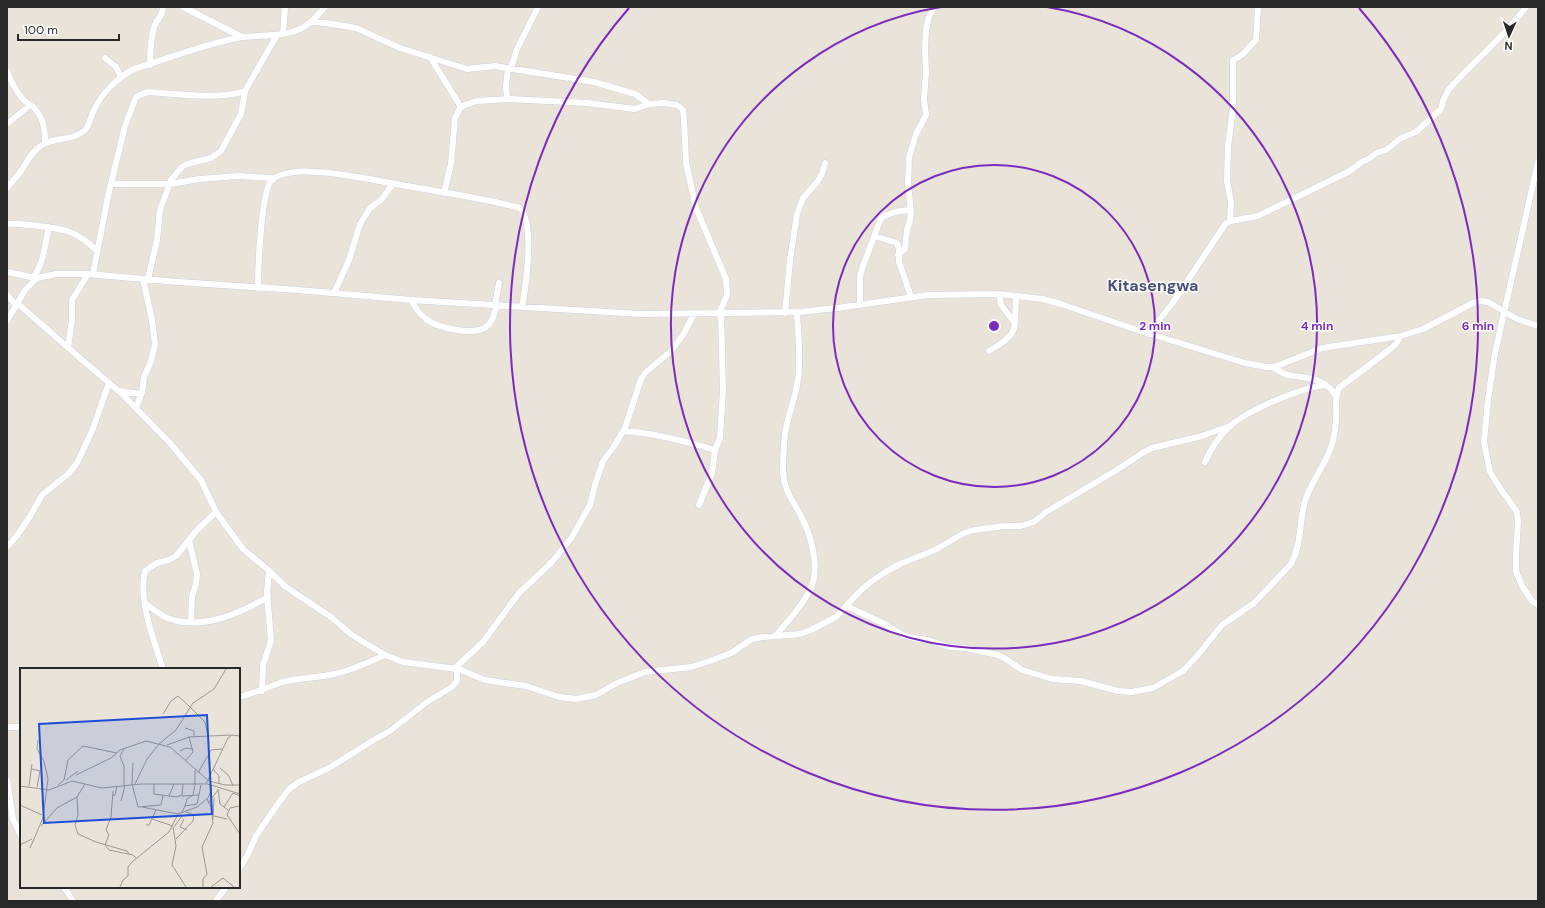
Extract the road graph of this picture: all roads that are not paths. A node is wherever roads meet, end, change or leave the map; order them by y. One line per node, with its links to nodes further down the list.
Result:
1 (163, 7): 14 (street)
2 (183, 7): 11 (street)
3 (285, 7): 10 (street)
4 (325, 7): 9 (street)
5 (538, 7): 15 (street)
6 (934, 7): 33 (street)
7 (1258, 7): 34 (street)
8 (1526, 7): 34 (street)
9 (312, 22): 10 (street); 12 (street)
10 (280, 34): 11 (street); 18 (street)
11 (243, 37): 14 (street)
12 (430, 57): 15 (street); 22 (street)
13 (105, 58): 17 (street)
14 (150, 64): 17 (street)
15 (510, 68): 19 (street); 20 (street)
16 (7, 71): 21 (street)
17 (121, 77): 24 (street)
18 (245, 91): 28 (street); 29 (street)
19 (507, 99): 20 (street); 22 (street)
20 (649, 104): 60 (street)
21 (30, 105): 23 (street); 24 (street)
22 (461, 107): 32 (street)
23 (7, 124)
24 (45, 143): 31 (street)
25 (1538, 162): 57 (street)
26 (826, 163): 58 (street)
27 (274, 178): 29 (street); 30 (street); 45 (street)
28 (111, 184): 29 (street); 38 (street)
29 (170, 184): 43 (street)
30 (393, 184): 32 (street); 46 (street)
31 (7, 188)
32 (444, 193): 55 (street)
33 (910, 210): 37 (street); 39 (street)
34 (1230, 221): 64 (street)
35 (7, 224): 36 (street)
36 (49, 227): 38 (street); 42 (street)
37 (874, 236): 39 (street); 54 (street)
38 (97, 250): 41 (street)
39 (898, 255): 50 (street)
40 (7, 272): 42 (street)
41 (91, 274): 42 (street); 43 (street); 66 (street)
42 (35, 278): 52 (street)
43 (145, 279): 45 (street); 72 (street)
44 (499, 283): 53 (street)
45 (258, 288): 46 (street)
46 (334, 293): 51 (street)
47 (999, 294): 49 (street); 50 (street); 62 (street)
48 (7, 295): 52 (street)
49 (1016, 296): 62 (street); 64 (street)
50 (911, 297): 54 (street)
51 (411, 300): 53 (street); 53 (street)
52 (17, 304): 61 (street); 66 (street)
53 (496, 305): 55 (street)
54 (860, 305): 56 (street)
55 (522, 307): 59 (street)
56 (797, 312): 58 (street); 89 (street)
57 (1504, 312): 63 (street); 65 (street); 87 (street)
58 (784, 313): 60 (street)
59 (694, 314): 60 (street); 76 (street)
60 (720, 314): 77 (street)
61 (7, 321)
62 (1015, 323): 67 (street)
63 (1538, 326)
64 (1148, 334): 68 (street)
65 (1401, 336): 68 (street); 73 (street)
66 (68, 347): 69 (street)
67 (989, 351)
68 (1273, 367): 70 (street)
69 (109, 383): 71 (street); 82 (street)
70 (1326, 385): 73 (street); 75 (street)
71 (120, 391): 72 (street); 74 (street)
72 (141, 394): 74 (street)
73 (1335, 395): 86 (street)
74 (136, 408): 80 (street)
75 (1230, 426): 78 (street); 86 (street)
76 (623, 431): 77 (street); 92 (street)
77 (715, 450): 79 (street)
78 (1205, 462)
79 (699, 505)
80 (216, 512): 81 (street); 83 (street)
81 (189, 540): 85 (street); 88 (street)
82 (7, 547)
83 (269, 571): 84 (street); 90 (street)
84 (268, 597): 88 (street); 93 (street)
85 (145, 603): 88 (street); 91 (street)
86 (846, 606): 89 (street)
87 (1538, 606)
88 (191, 622)
89 (775, 636): 92 (street)
90 (385, 655): 92 (street); 93 (street)
91 (163, 668)
92 (456, 669): 99 (street)
93 (262, 691): 94 (street)
94 (240, 697)
95 (20, 726): 96 (street)
96 (7, 727)
97 (7, 780): 98 (street)
98 (20, 834)
99 (240, 867)
100 (65, 888): 102 (street)
101 (225, 888): 103 (street)
102 (73, 901)
103 (216, 901)

